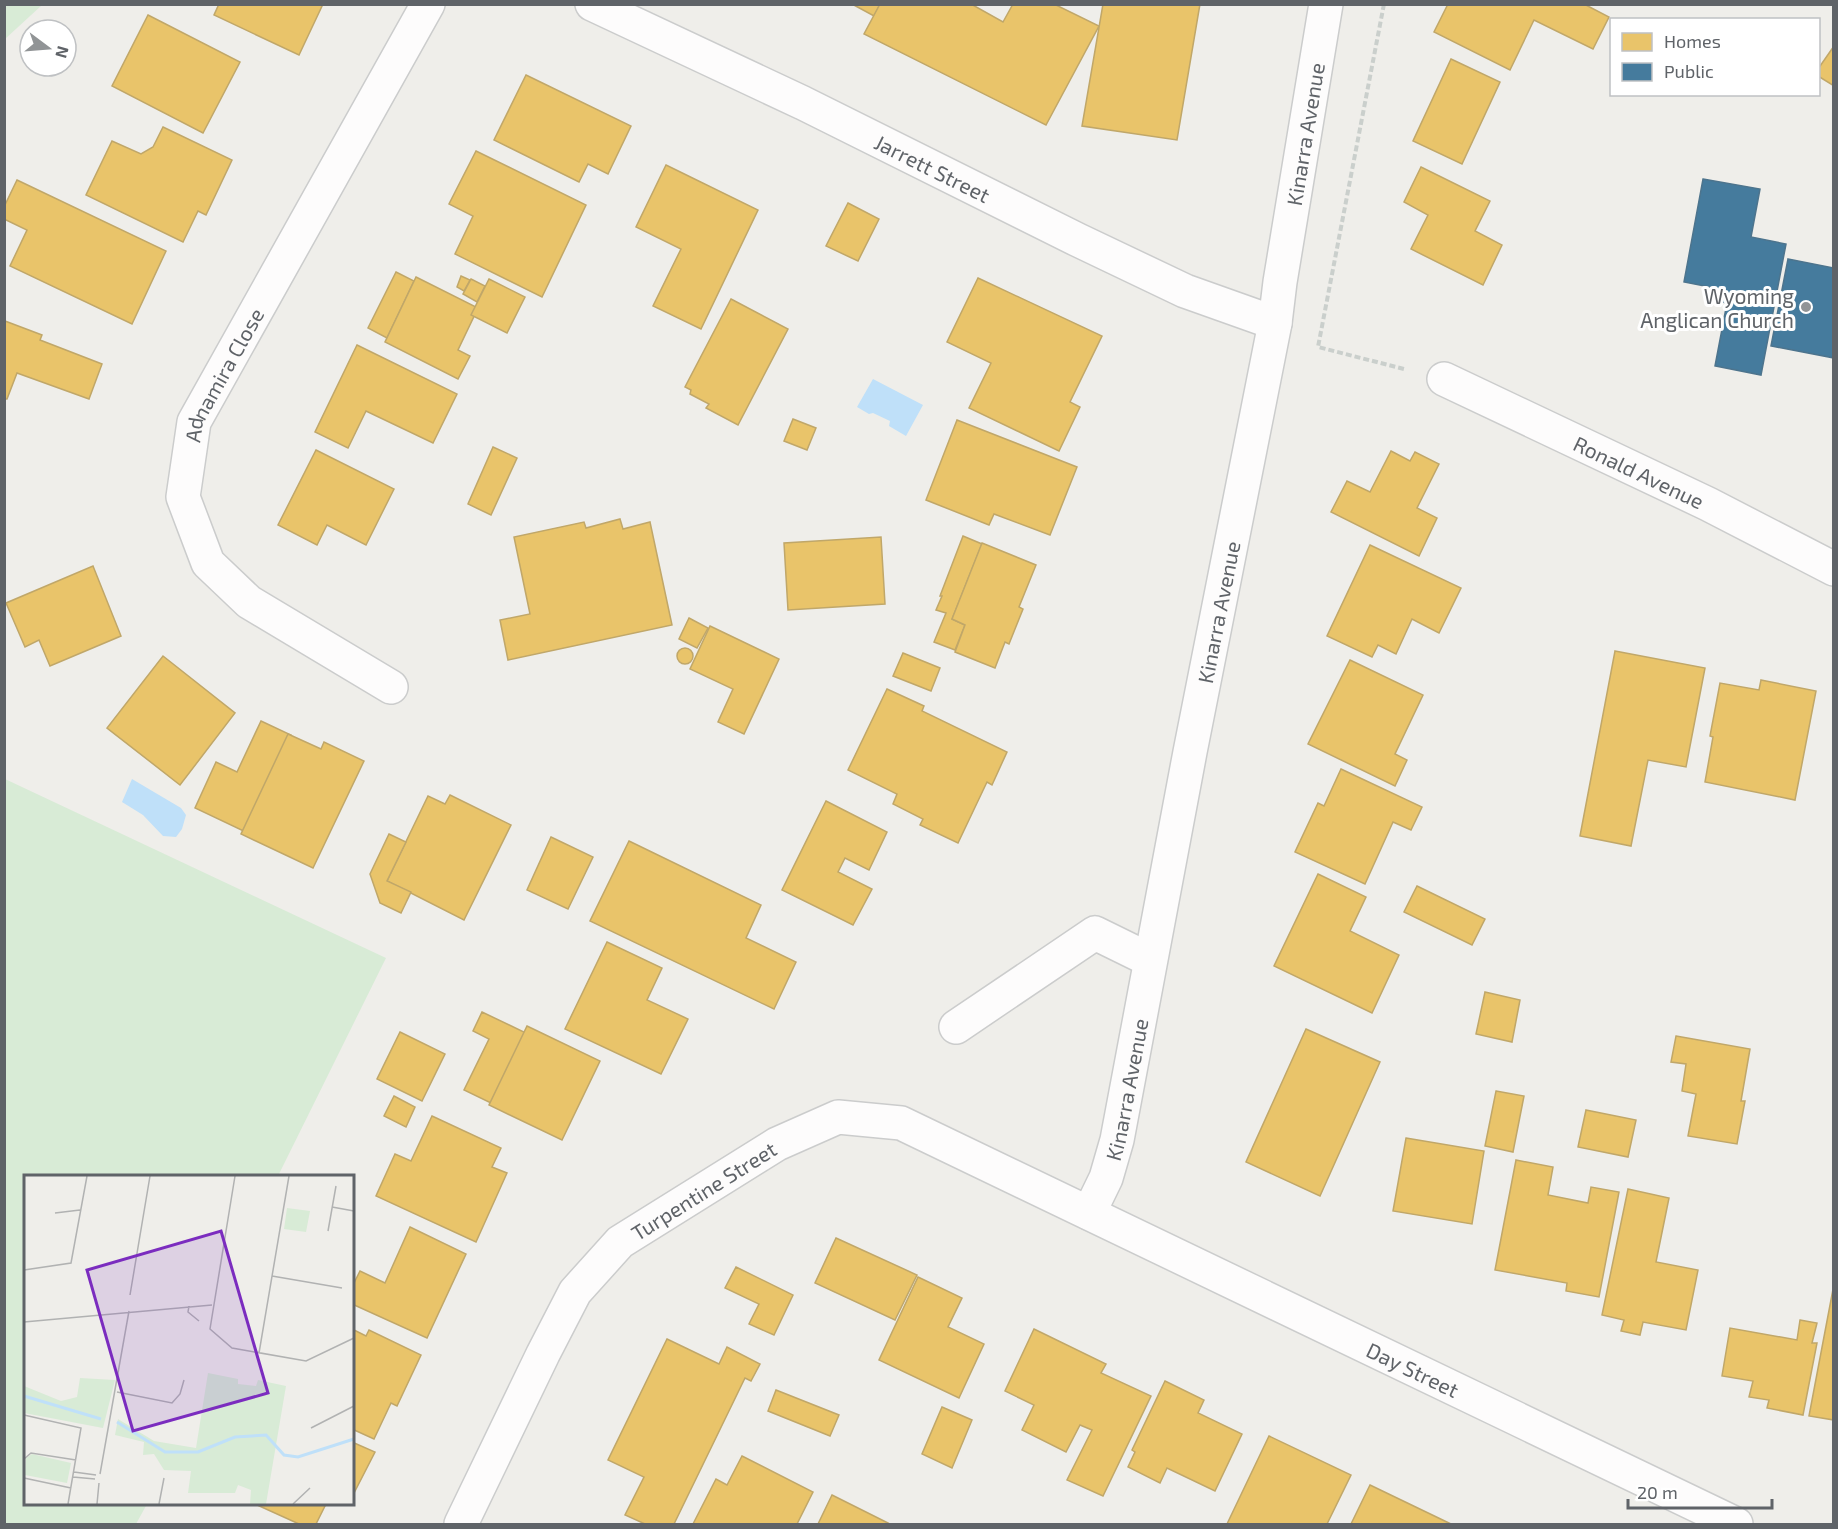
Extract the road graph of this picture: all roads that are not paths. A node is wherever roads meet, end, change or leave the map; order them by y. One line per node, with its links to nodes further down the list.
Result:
1 (428, 4): 7 (street, Adnamira Close)
2 (592, 4): 4 (street, Jarrett Street)
3 (1326, 4): 4 (street, Kinarra Avenue)
4 (1275, 323): 8 (street, Kinarra Avenue)
5 (1444, 379): 6 (street, Ronald Avenue)
6 (1833, 569)
7 (391, 687)
8 (1150, 960): 9 (street); 10 (street, Kinarra Avenue)
9 (956, 1028)
10 (1089, 1213): 11 (street, Turpentine Street); 12 (street, Day Street)
11 (461, 1524)
12 (1736, 1524)

